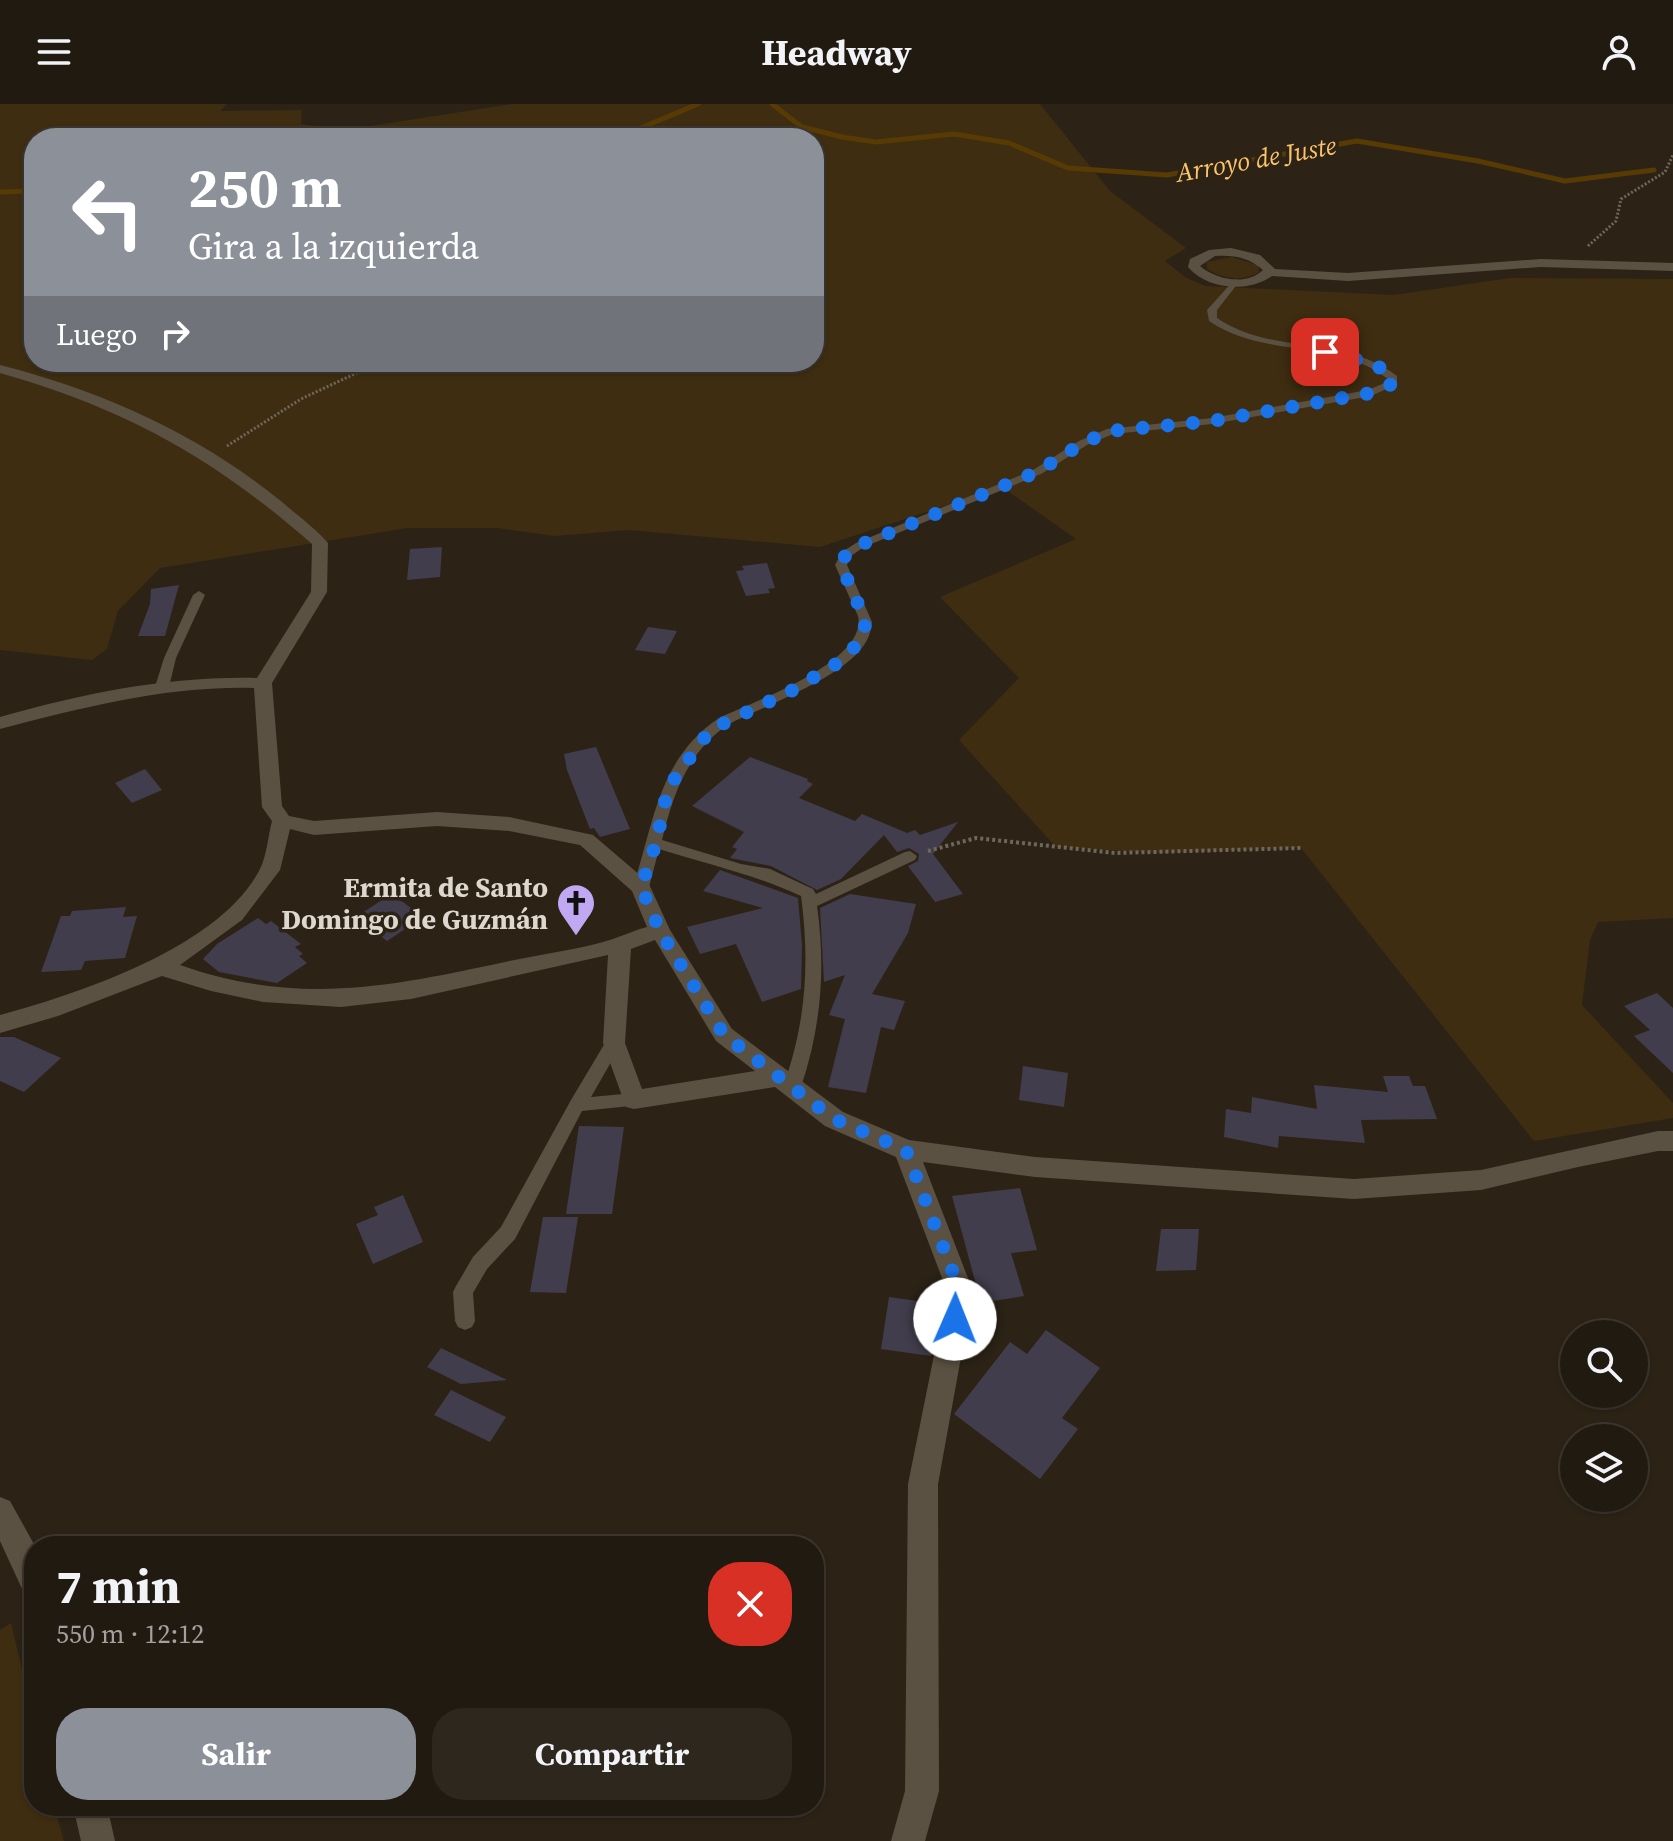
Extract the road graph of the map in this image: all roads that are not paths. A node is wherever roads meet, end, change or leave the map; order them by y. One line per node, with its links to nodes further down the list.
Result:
1 (1673, 267): 2 (street)
2 (1268, 272): 3 (street); 3 (street)
3 (1235, 282): 10 (lane)
4 (0, 369): 6 (street)
5 (199, 595): 7 (lane)
6 (263, 683): 7 (street); 9 (street)
7 (162, 687): 8 (street)
8 (0, 723)
9 (282, 821): 12 (street); 16 (street)
10 (656, 843): 12 (lane); 13 (lane)
11 (910, 856): 13 (lane)
12 (641, 887): 14 (street)
13 (810, 903): 19 (lane)
14 (660, 931): 15 (street); 19 (street)
15 (620, 945): 16 (street); 18 (street)
16 (162, 967): 17 (street)
17 (0, 1024)
18 (614, 1043): 20 (street); 21 (lane)
19 (785, 1082): 20 (street); 23 (street)
20 (634, 1100): 21 (lane)
21 (577, 1105): 24 (lane)
22 (1673, 1141): 23 (street)
23 (906, 1150): 29 (street)
24 (465, 1321)
25 (0, 1511): 26 (street)
26 (24, 1560)
27 (92, 1816): 28 (street)
28 (98, 1841)
29 (908, 1841)

